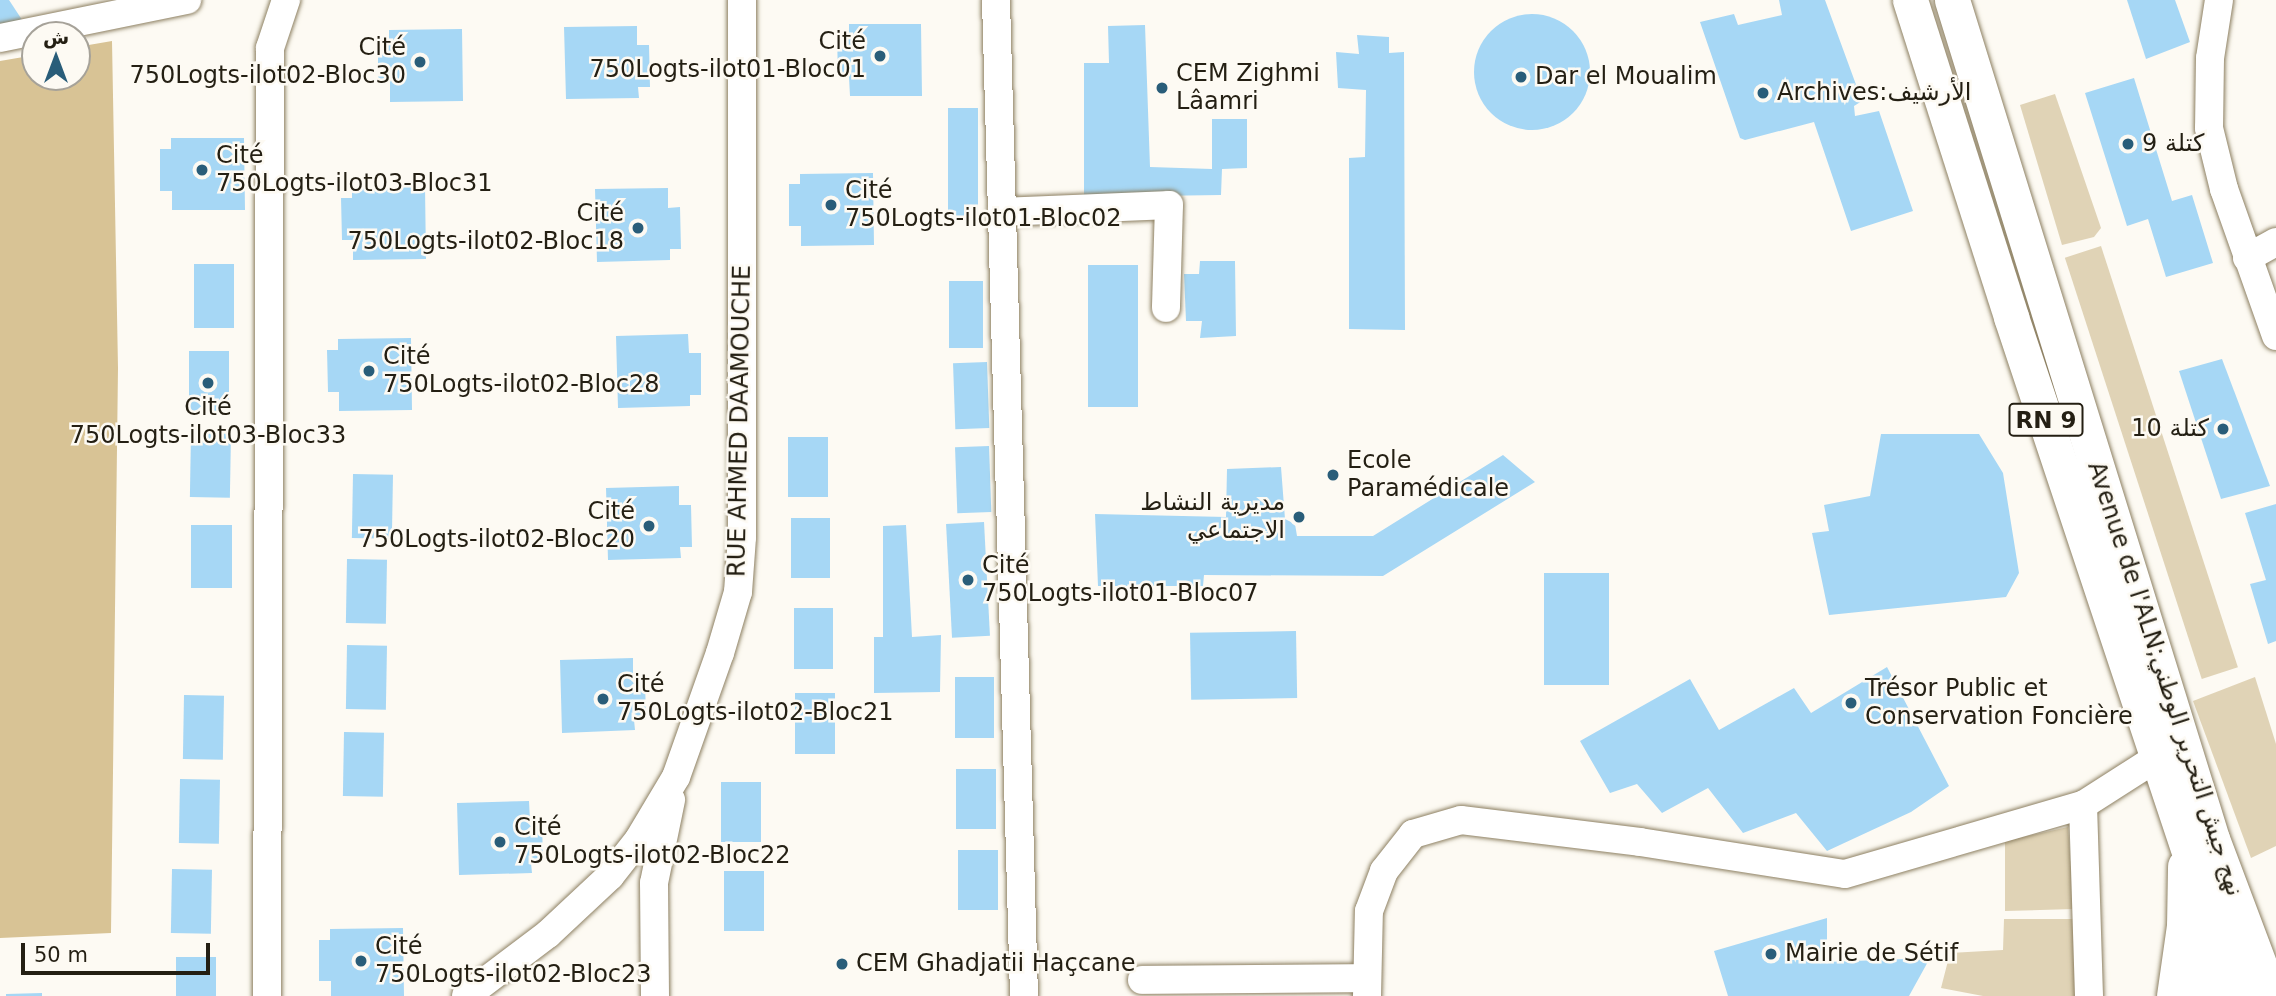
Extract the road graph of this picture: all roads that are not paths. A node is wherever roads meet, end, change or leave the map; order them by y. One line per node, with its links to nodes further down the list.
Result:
1 (187, 0): 8 (street)
2 (286, 0): 21 (street)
3 (742, 0): 15 (street, RUE AHMED DAAMOUCHE)
4 (996, 0): 9 (street)
5 (1910, 0): 14 (main road, Avenue de l'ALN;نهج جيش التحرير الوطني / RN 9)
6 (1952, 0): 17 (main road, Avenue de l'ALN;نهج جيش التحرير الوطني / RN 9)
7 (2219, 0): 11 (street)
8 (0, 38)
9 (1002, 212): 12 (street); 24 (street)
10 (2276, 242): 11 (street)
11 (2248, 258): 13 (street)
12 (1166, 308)
13 (2276, 336)
14 (2158, 757): 16 (street); 17 (main road, Avenue de l'ALN;نهج جيش التحرير الوطني / RN 9)
15 (676, 777): 22 (street, RUE AHMED DAAMOUCHE); 23 (street)
16 (2083, 805): 20 (street); 25 (street)
17 (2199, 839): 18 (main road); 26 (main road); 29 (main road, Avenue de l'ALN;نهج جيش التحرير الوطني / RN 9)
18 (2209, 909): 27 (main road); 28 (main road, Avenue de l'ALN;نهج جيش التحرير الوطني)
19 (1142, 980): 20 (street)
20 (1367, 987)
21 (267, 996)
22 (466, 996)
23 (655, 996)
24 (1024, 996)
25 (2089, 996)
26 (2174, 996)
27 (2205, 996)
28 (2237, 996)
29 (2271, 996)

